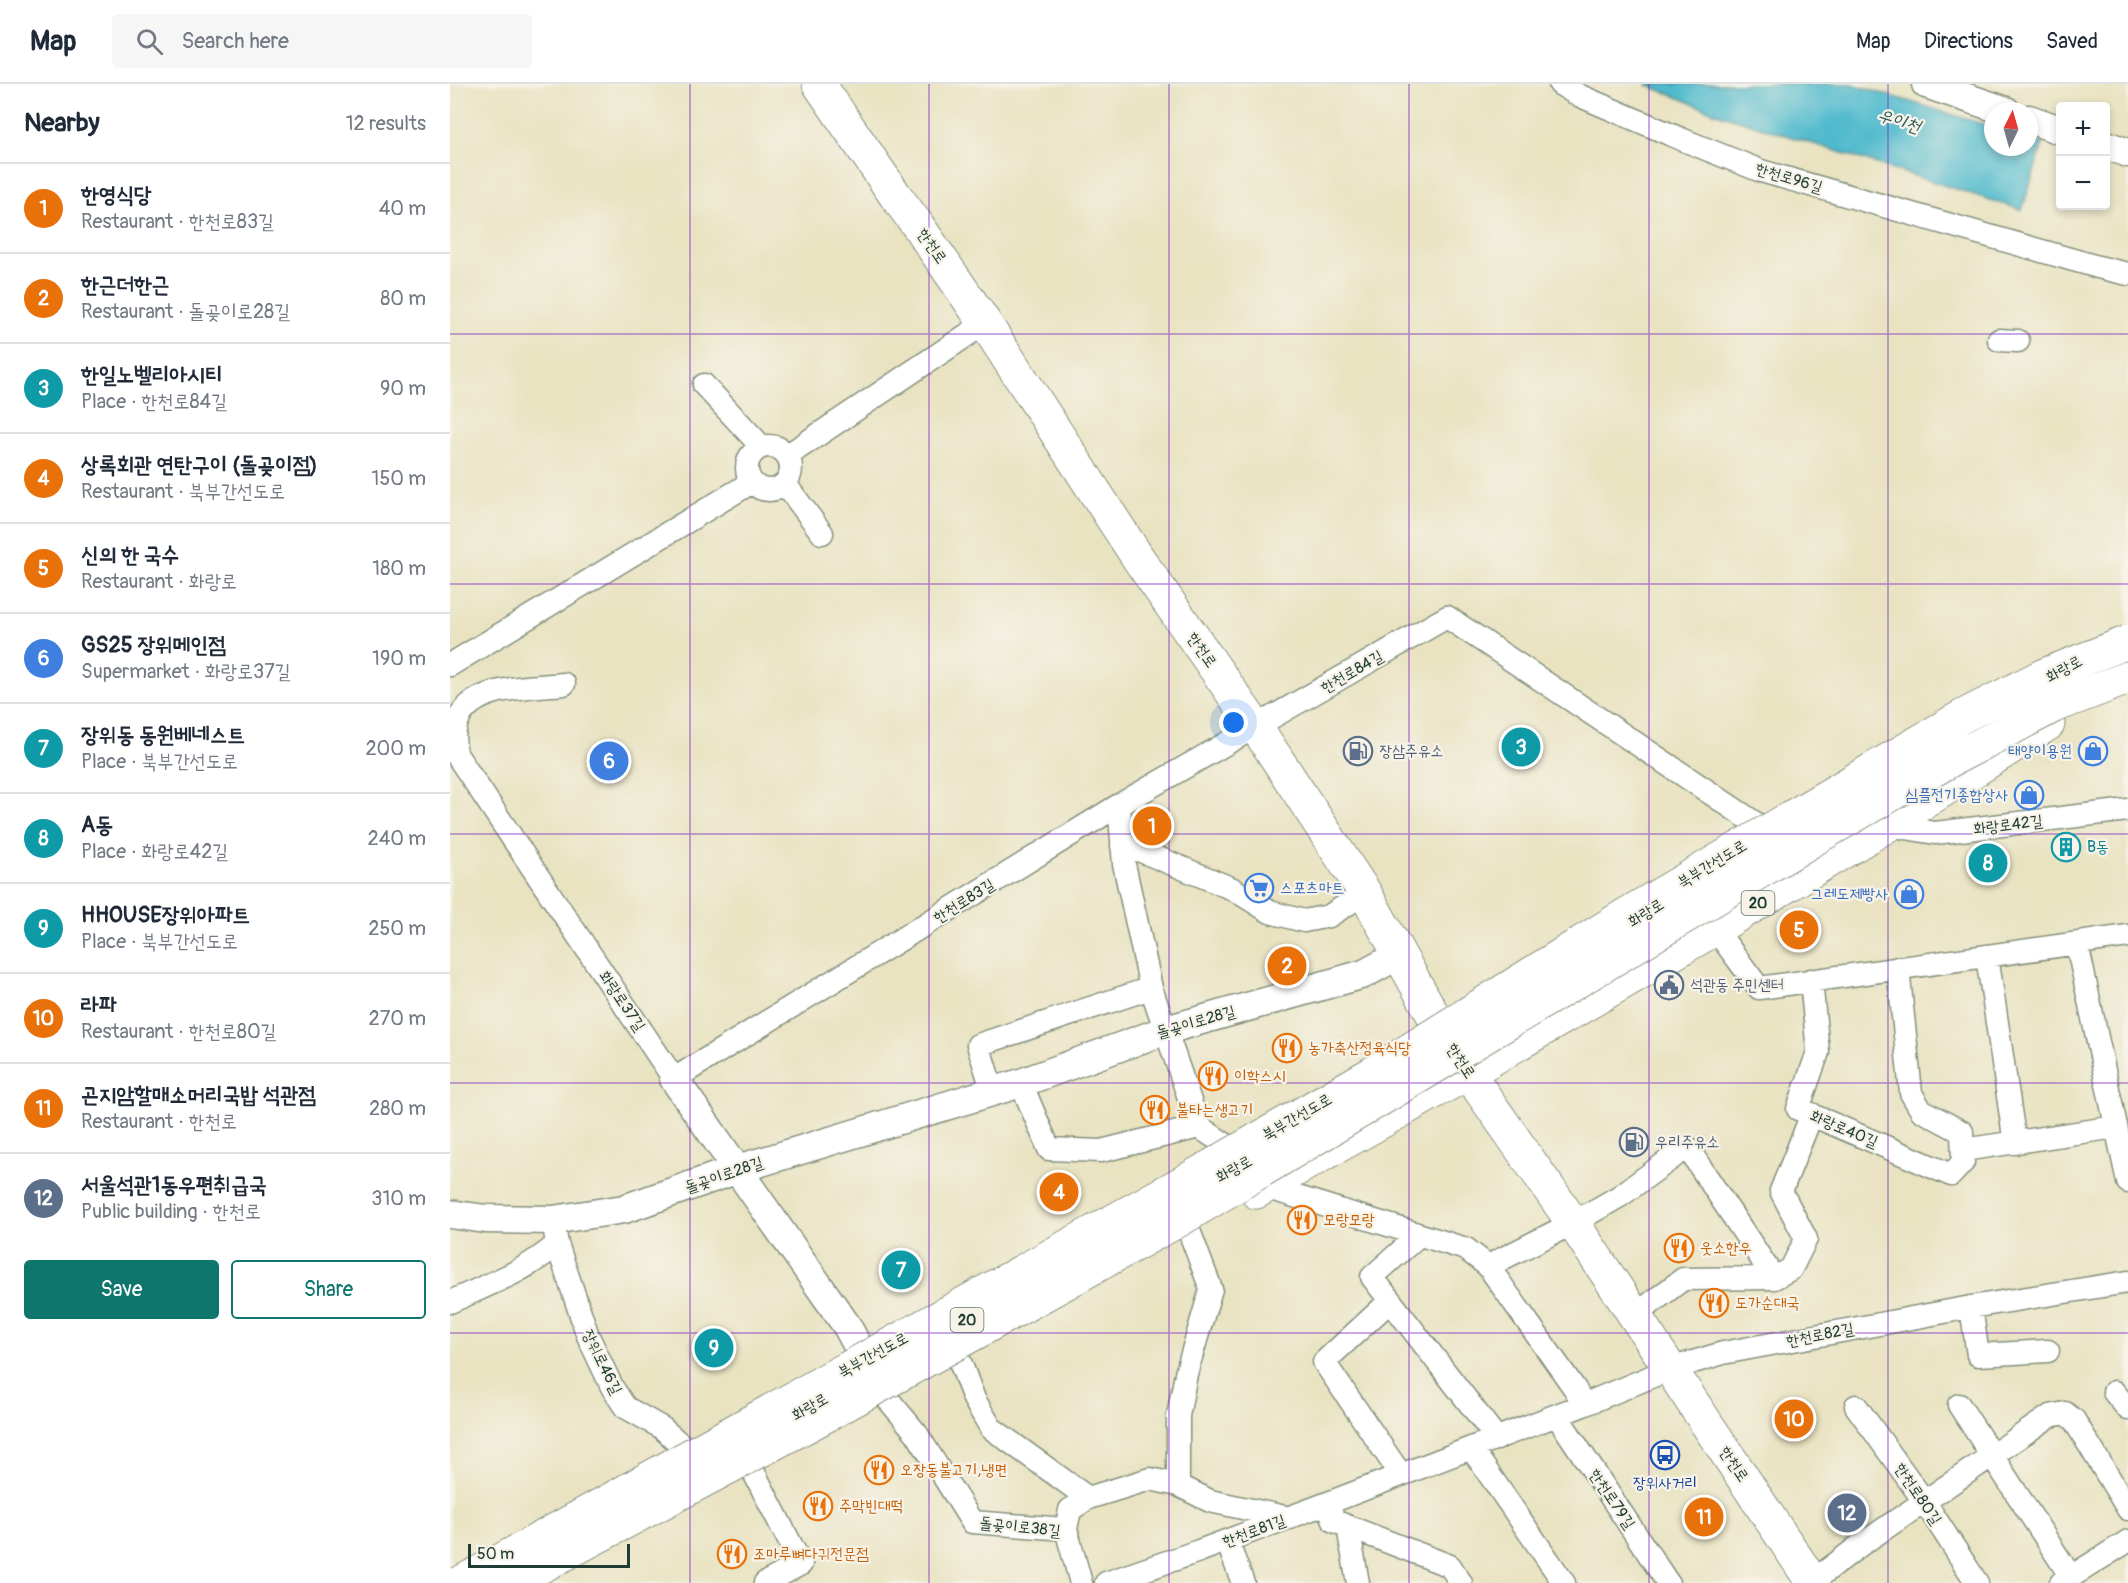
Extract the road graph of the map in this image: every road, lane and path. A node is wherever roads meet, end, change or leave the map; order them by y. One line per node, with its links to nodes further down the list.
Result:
1 (819, 84): 10 (main road, 한천로)
2 (1560, 84): 9 (street, 한천로96길)
3 (1926, 84): 4 (street)
4 (1984, 104)
5 (2038, 122): 6 (street)
6 (2056, 128)
7 (2110, 146): 8 (street)
8 (2128, 153)
9 (2128, 274)
10 (985, 323): 13 (street); 25 (main road, 한천로)
11 (705, 385): 12 (street)
12 (761, 446): 13 (street); 14 (street)
13 (788, 455): 15 (street)
14 (752, 482): 15 (street); 20 (street)
15 (785, 484): 16 (street)
16 (822, 533)
17 (2128, 634): 24 (street, 화랑로)
18 (2128, 642): 96 (main road, 북부간선도로, bridge)
19 (2128, 648): 24 (main road, 화랑로 / 20)
20 (450, 665)
21 (2128, 677): 26 (main road, 화랑로 / 20); 98 (main road, 북부간선도로, bridge)
22 (564, 684): 45 (street, 화랑로37길)
23 (2128, 687): 26 (street, 화랑로)
24 (2001, 704): 30 (main road, 화랑로 / 20)
25 (1256, 727): 27 (street, 한천로83길); 30 (street, 한천로84길); 33 (main road, 한천로)
26 (2043, 727): 29 (main road, 화랑로 / 20)
27 (1119, 805): 31 (street); 45 (street, 한천로83길)
28 (2128, 810): 29 (street, 화랑로42길)
29 (1888, 825): 32 (main road, 화랑로 / 20)
30 (1775, 836): 32 (street); 43 (main road, 화랑로 / 20)
31 (1122, 846): 33 (street); 41 (street)
32 (1813, 870): 34 (main road, 화랑로 / 20)
33 (1365, 892): 37 (main road, 한천로)
34 (1715, 929): 40 (street); 44 (main road, 화랑로 / 20)
35 (2128, 936): 36 (street)
36 (2077, 944): 38 (street); 52 (street)
37 (1399, 955): 42 (street, 돌곶이로28길); 43 (main road, 한천로)
38 (1987, 956): 39 (street); 53 (street)
39 (1898, 968): 40 (street); 54 (street)
40 (1810, 980): 49 (street, 화랑로40길)
41 (1151, 988): 42 (street); 48 (street)
42 (1166, 1030): 46 (street, 돌곶이로28길); 51 (street)
43 (1447, 1040): 44 (main road, 한천로); 47 (main road, 화랑로 / 20)
44 (1468, 1073): 50 (main road, 화랑로 / 20); 59 (main road, 한천로)
45 (674, 1079): 55 (street, 화랑로37길)
46 (1022, 1083): 48 (street, 돌곶이로28길); 51 (street)
47 (1367, 1086): 50 (main road); 56 (main road, 화랑로 / 20)
48 (993, 1092): 55 (street, 돌곶이로28길)
49 (1812, 1114): 54 (street, 화랑로40길); 64 (street)
50 (1389, 1117): 56 (main road, 화랑로 / 20)
51 (1199, 1127): 56 (street)
52 (2116, 1127): 53 (street); 57 (street)
53 (2015, 1143): 54 (street)
54 (1963, 1150)
55 (738, 1168): 61 (street, 돌곶이로28길); 73 (street, 화랑로37길)
56 (1257, 1174): 60 (main road, 화랑로 / 20); 62 (street, 화랑로); 73 (main road, 화랑로 / 20)
57 (2128, 1182)
58 (450, 1214): 61 (street, 돌곶이로28길)
59 (1573, 1223): 63 (street); 64 (street); 69 (main road, 한천로)
60 (1188, 1228): 70 (main road, 화랑로 / 20); 84 (street)
61 (555, 1232): 67 (street, 돌곶이로28길); 82 (street, 장위로46길)
62 (1419, 1235): 63 (street, 화랑로); 66 (street)
63 (1488, 1266): 74 (street)
64 (1774, 1278): 69 (street)
65 (2128, 1282): 68 (street, 한천로82길)
66 (1390, 1301): 78 (street); 83 (street)
67 (450, 1302)
68 (1971, 1307): 71 (street); 72 (street, 한천로82길)
69 (1634, 1316): 72 (main road, 한천로)
70 (956, 1351): 73 (main road, 화랑로 / 20); 85 (street)
71 (2049, 1351)
72 (1670, 1369): 74 (street, 한천로81길); 109 (main road, 한천로)
73 (877, 1382): 81 (main road, 화랑로 / 20); 82 (main road, 화랑로 / 20); 91 (street, 돌곶이로38길)
74 (1583, 1405): 77 (street, 한천로81길)
75 (1856, 1406): 86 (street, 한천로80길)
76 (1959, 1406): 80 (street)
77 (1557, 1416): 78 (street, 한천로81길); 108 (street, 한천로79길)
78 (1497, 1439): 79 (street, 한천로81길)
79 (1471, 1448): 83 (street, 한천로81길); 107 (street)
80 (1992, 1455): 86 (street, 한천로); 88 (street, 한천로); 95 (street)
81 (750, 1465): 99 (main road, 화랑로 / 20); 100 (street)
82 (706, 1466): 97 (main road, 화랑로 / 20)
83 (1401, 1475): 87 (street, 한천로81길)
84 (1178, 1485): 85 (street); 89 (street)
85 (1088, 1498): 91 (street)
86 (1924, 1501): 109 (street, 한천로); 110 (street, 한천로80길)
87 (1328, 1503): 89 (street, 한천로81길); 90 (street)
88 (2128, 1509)
89 (1290, 1518): 92 (street, 한천로81길)
90 (1348, 1527): 94 (street); 104 (street)
91 (1066, 1529): 101 (street, 돌곶이로38길)
92 (1227, 1541): 102 (street, 한천로81길); 103 (street)
93 (2128, 1541): 95 (street)
94 (1432, 1559): 105 (street); 106 (street)
95 (2066, 1580)
96 (460, 1583)
97 (478, 1583)
98 (510, 1583)
99 (541, 1583)
100 (765, 1583)
101 (1082, 1583)
102 (1106, 1583)
103 (1243, 1583)
104 (1358, 1583)
105 (1437, 1583)
106 (1461, 1583)
107 (1563, 1583)
108 (1668, 1583)
109 (1813, 1583)
110 (1977, 1583)

